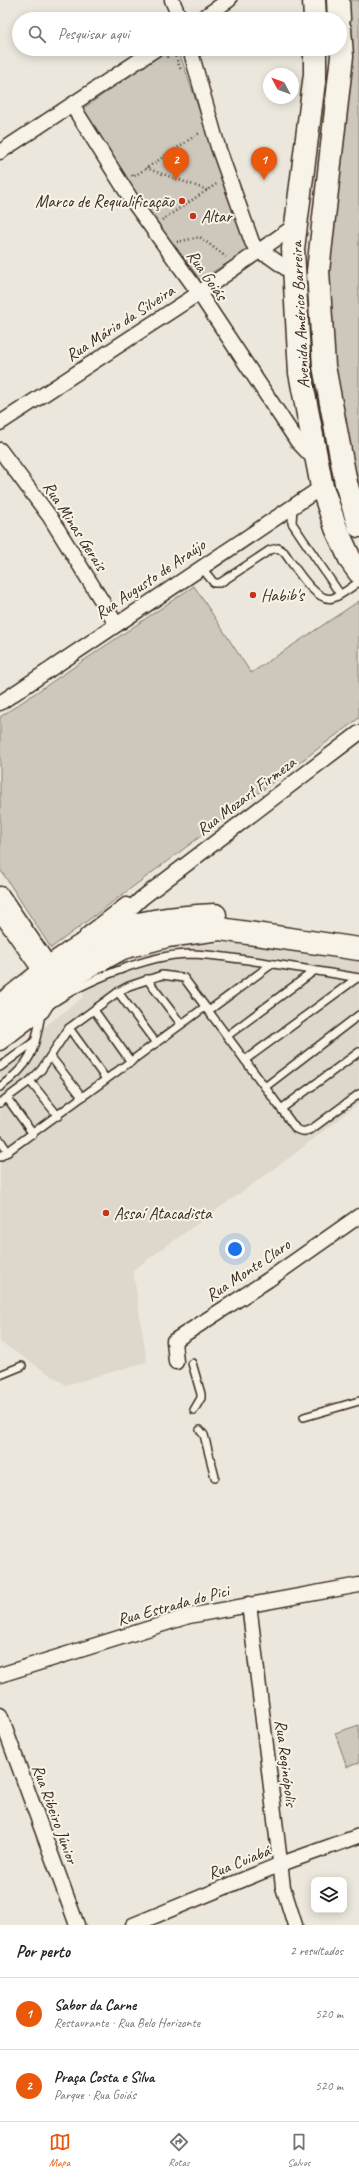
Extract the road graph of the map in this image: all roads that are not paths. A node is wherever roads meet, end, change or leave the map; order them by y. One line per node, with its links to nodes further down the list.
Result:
1 (172, 0): 5 (street)
2 (229, 0): 6 (street)
3 (314, 0): 7 (main road)
4 (338, 0): 8 (main road)
5 (177, 12)
6 (211, 12)
7 (315, 12)
8 (339, 12)
9 (157, 56): 13 (street)
10 (192, 56): 16 (street)
11 (315, 56): 15 (main road, Avenida Américo Barreira)
12 (342, 56): 24 (main road, Avenida Américo Barreira)
13 (72, 105): 14 (street); 18 (street, Rua Goiás)
14 (0, 150)
15 (296, 225): 16 (street, Rua Mário da Silveira); 17 (main road, Avenida Américo Barreira)
16 (258, 252): 17 (street); 18 (street, Rua Mário da Silveira)
17 (294, 274): 21 (main road, Avenida Américo Barreira)
18 (199, 293): 19 (street, Rua Mário da Silveira); 21 (street, Rua Goiás)
19 (0, 423)
20 (0, 450): 29 (street, Rua Minas Gerais)
21 (317, 462): 22 (main road, Avenida Américo Barreira)
22 (322, 487): 23 (street, Rua Augusto de Araújo); 26 (main road, Avenida Américo Barreira)
23 (293, 505): 25 (street, Rua Augusto de Araújo); 28 (lane)
24 (359, 526)
25 (201, 567): 28 (lane); 29 (street, Rua Augusto de Araújo)
26 (359, 572)
27 (359, 582): 28 (lane)
28 (340, 594)
29 (116, 624): 30 (street, Rua Augusto de Araújo)
30 (0, 703)
31 (359, 733): 32 (street, Rua Mozart Firmeza)
32 (156, 888): 35 (street, Rua Mozart Firmeza); 38 (street, Rua Mozart Firmeza)
33 (0, 896): 43 (street)
34 (0, 916): 45 (street)
35 (116, 930): 36 (main road); 38 (main road)
36 (359, 934)
37 (359, 949): 43 (main road)
38 (70, 953): 43 (main road)
39 (272, 964): 40 (lane); 43 (lane); 47 (lane)
40 (314, 972): 41 (lane); 54 (lane)
41 (358, 978): 60 (lane)
42 (147, 980): 44 (lane); 47 (lane); 51 (lane)
43 (59, 982): 46 (main road); 49 (street); 53 (main road)
44 (118, 992): 48 (lane); 57 (lane)
45 (0, 999)
46 (0, 1006)
47 (207, 1009): 51 (lane); 54 (lane)
48 (94, 1010): 52 (lane); 61 (lane)
49 (42, 1011): 55 (lane); 56 (street)
50 (359, 1015): 65 (lane)
51 (181, 1024): 57 (lane)
52 (69, 1028): 59 (lane); 63 (lane)
53 (0, 1029)
54 (227, 1036): 60 (lane)
55 (36, 1041): 62 (lane); 66 (lane)
56 (0, 1043)
57 (156, 1043): 61 (lane)
58 (359, 1052): 71 (lane)
59 (52, 1057): 64 (lane); 68 (lane)
60 (245, 1060): 65 (lane)
61 (131, 1062): 63 (lane)
62 (0, 1068)
63 (106, 1080): 68 (lane)
64 (30, 1081): 69 (lane); 72 (lane)
65 (265, 1086): 71 (lane)
66 (0, 1087)
67 (359, 1094): 71 (lane)
68 (82, 1097): 72 (lane)
69 (7, 1098): 70 (lane); 73 (lane)
70 (0, 1103)
71 (281, 1109)
72 (58, 1116): 73 (lane)
73 (33, 1134): 75 (lane)
74 (0, 1140): 75 (lane)
75 (8, 1152): 76 (lane)
76 (0, 1157)
77 (359, 1216): 78 (street, Rua Monte Claro)
78 (176, 1362)
79 (192, 1363): 83 (lane)
80 (22, 1366): 81 (lane)
81 (0, 1375)
82 (359, 1401): 84 (lane)
83 (194, 1410)
84 (304, 1417)
85 (200, 1430): 86 (lane)
86 (216, 1477)
87 (359, 1585): 88 (street, Rua Estrada do Pici)
88 (249, 1604): 89 (street, Rua Estrada do Pici); 92 (street, Rua Reginópolis)
89 (0, 1676)
90 (0, 1715): 93 (street, Rua Ribeiro Júnior)
91 (359, 1836): 92 (street, Rua Cuiabá)
92 (281, 1864): 94 (street, Rua Cuiabá); 95 (street, Rua Reginópolis)
93 (77, 1925)
94 (133, 1925)
95 (295, 1925)

